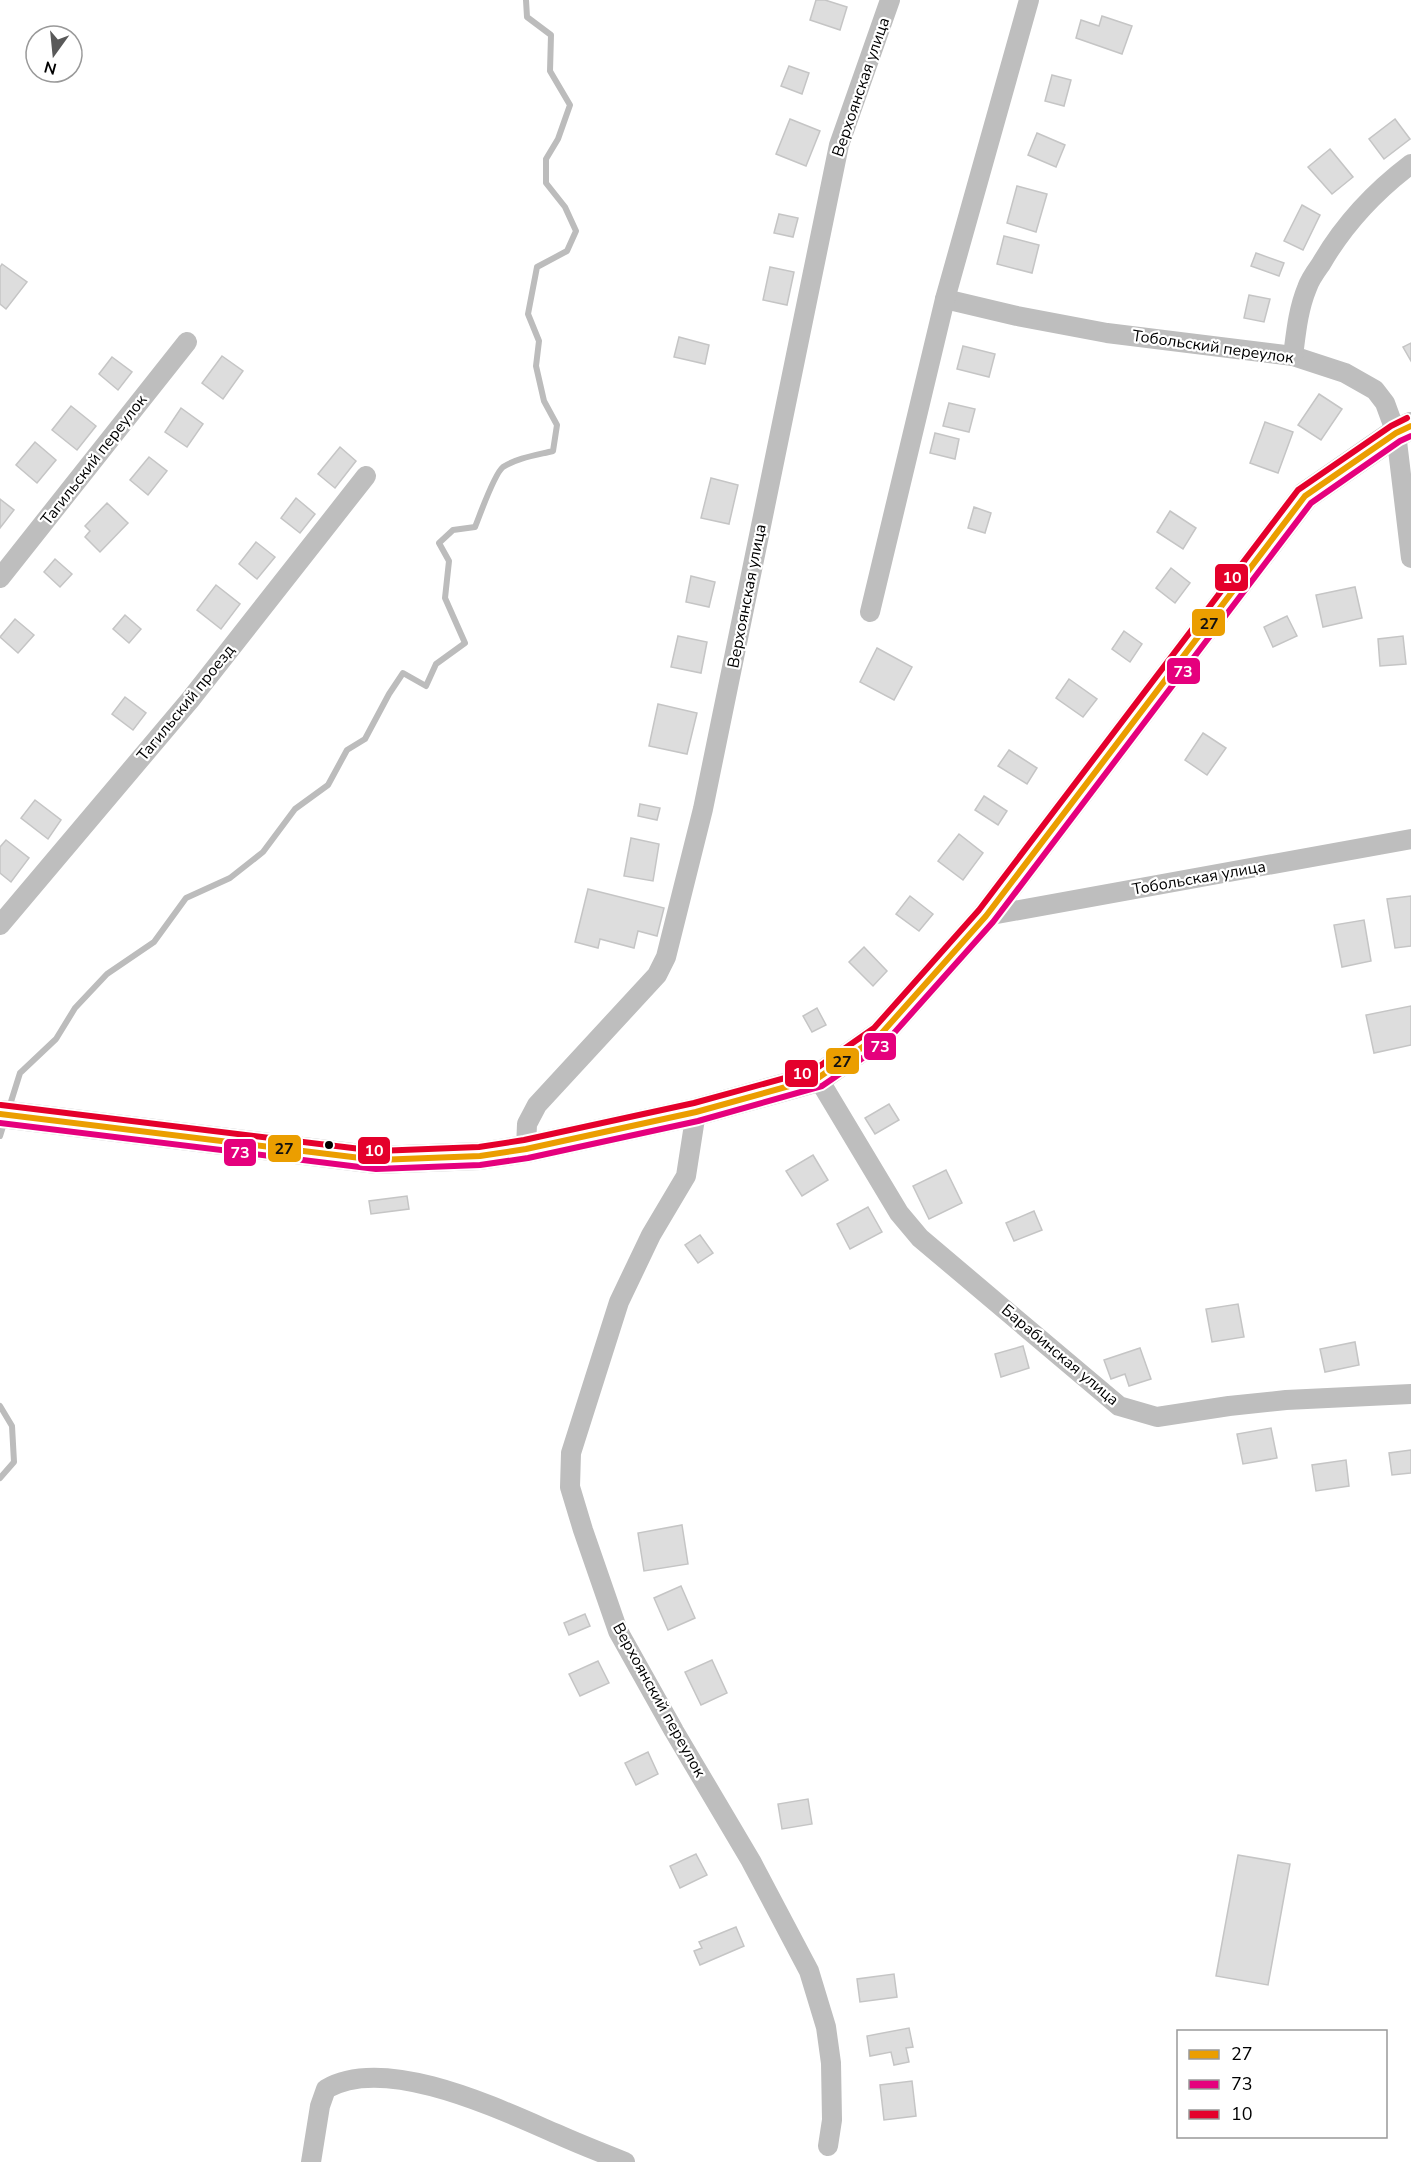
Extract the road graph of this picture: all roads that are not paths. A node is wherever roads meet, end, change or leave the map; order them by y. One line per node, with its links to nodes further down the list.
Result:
1 (890, 0): 18 (street, Верхоянская улица)
2 (1029, 0): 4 (street)
3 (1411, 164): 6 (street)
4 (945, 299): 6 (street, Тобольский переулок); 11 (street)
5 (187, 342): 10 (street, Тагильский переулок)
6 (1293, 356): 7 (street, Тобольский переулок)
7 (1404, 430): 9 (street, Тобольский переулок); 13 (street)
8 (366, 476): 14 (street, Тагильский проезд)
9 (1411, 558)
10 (2, 571)
11 (870, 612)
12 (1411, 839): 13 (street, Тобольская улица)
13 (986, 916): 15 (street)
14 (0, 925)
15 (818, 1078): 16 (street); 19 (street, Барабинская улица)
16 (696, 1112): 18 (street); 20 (street, Верхоянский переулок)
17 (0, 1114): 18 (street)
18 (526, 1149)
19 (1411, 1394)
20 (828, 2146)
21 (311, 2162): 22 (street)
22 (625, 2162)

